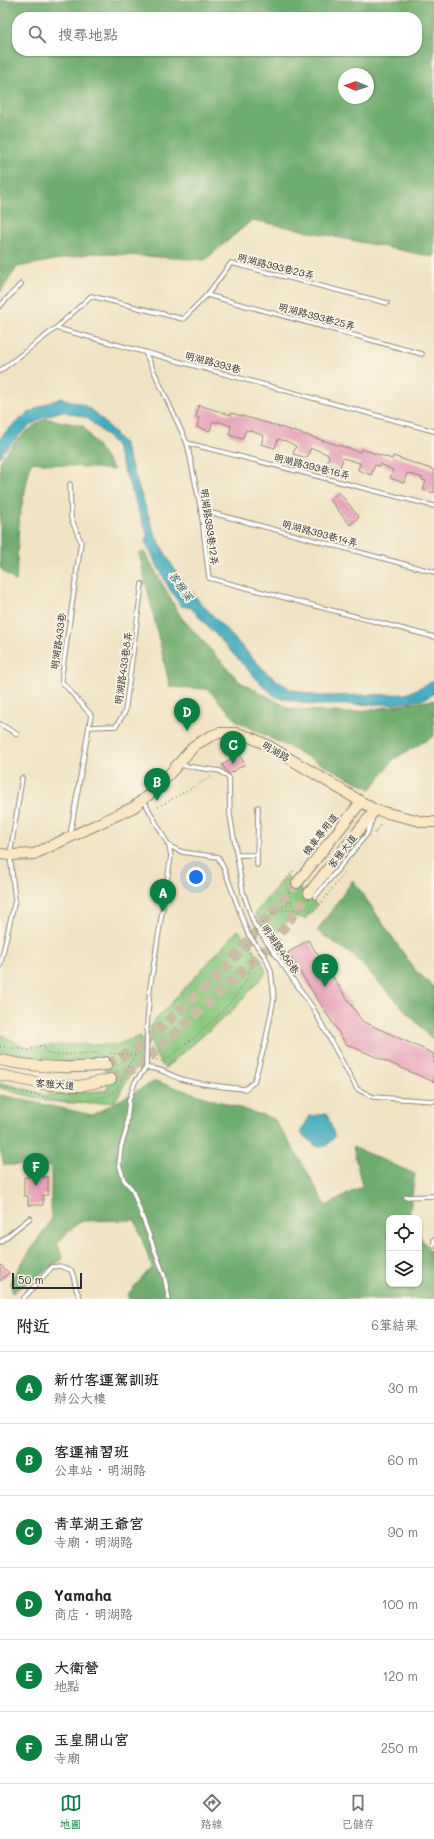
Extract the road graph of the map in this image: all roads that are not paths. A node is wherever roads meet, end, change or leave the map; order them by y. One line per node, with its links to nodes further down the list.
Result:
1 (21, 284): 4 (lane)
2 (207, 295): 3 (lane, 明湖路393巷23弄); 5 (lane, 明湖路393巷23弄); 7 (lane, 明湖路393巷25弄)
3 (387, 303)
4 (0, 306)
5 (56, 328): 6 (lane, 明湖路393巷); 8 (lane)
6 (145, 352): 9 (lane, 明湖路393巷); 10 (lane, 明湖路393巷12弄)
7 (422, 354)
8 (0, 371)
9 (434, 431)
10 (187, 443): 12 (lane, 明湖路393巷16弄); 13 (lane, 明湖路393巷12弄)
11 (70, 484): 18 (lane, 明湖路433巷)
12 (434, 506)
13 (201, 510): 14 (lane, 明湖路393巷14弄); 16 (lane, 明湖路393巷12弄)
14 (434, 572)
15 (142, 584): 18 (lane, 明湖路433巷8弄)
16 (434, 637)
17 (0, 724): 19 (lane)
18 (90, 727): 27 (lane, 明湖路433巷)
19 (18, 734)
20 (178, 764): 22 (main road, 明湖路); 23 (main road, 明湖路); 31 (lane, 明湖路486巷)
21 (22, 778): 30 (lane)
22 (143, 800): 27 (main road, 明湖路); 28 (lane)
23 (361, 802): 25 (main road, 明湖路); 34 (main road, 客雅大道)
24 (258, 807): 32 (lane)
25 (375, 810): 26 (main road, 明湖路); 35 (main road, 客雅大道)
26 (434, 822)
27 (69, 838): 30 (main road, 明湖路)
28 (169, 846): 40 (lane); 40 (lane)
29 (0, 854): 30 (main road, 明湖路)
30 (10, 855): 36 (lane)
31 (237, 855): 32 (lane); 44 (lane, 明湖路486巷)
32 (256, 855): 33 (lane)
33 (257, 865)
34 (296, 881)
35 (312, 895)
36 (0, 966)
37 (0, 1055): 39 (lane)
38 (0, 1060): 39 (main road, 客雅大道)
39 (107, 1062)
40 (146, 1068): 53 (lane)
41 (0, 1076): 43 (main road, 客雅大道)
42 (0, 1079): 43 (lane)
43 (111, 1081)
44 (434, 1102)
45 (434, 1196): 46 (lane)
46 (406, 1197)
47 (30, 1218): 49 (lane)
48 (434, 1240): 50 (lane)
49 (0, 1242)
50 (434, 1246)
51 (23, 1299): 52 (lane)
52 (81, 1299)
53 (169, 1299)

